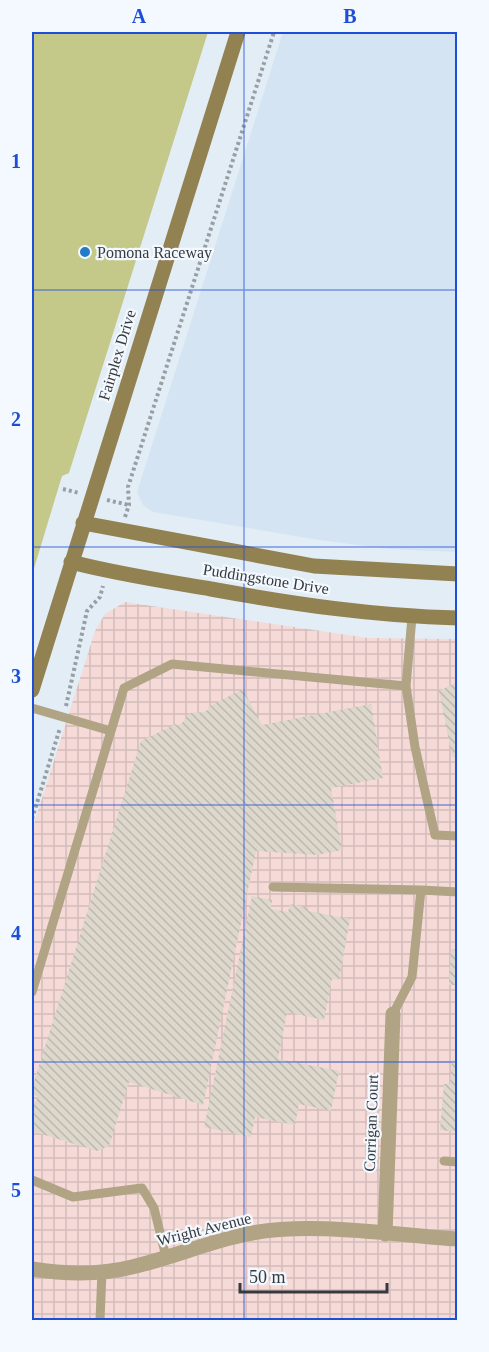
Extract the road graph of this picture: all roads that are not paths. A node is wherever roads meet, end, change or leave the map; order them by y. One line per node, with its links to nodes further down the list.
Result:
1 (238, 32): 2 (street, Fairplex Drive)
2 (83, 524): 3 (street, Fairplex Drive); 4 (street, Puddingstone Drive)
3 (71, 562): 5 (street, Puddingstone Drive); 8 (street, Fairplex Drive)
4 (458, 574)
5 (412, 616): 6 (street, Puddingstone Drive); 7 (lane)
6 (458, 618)
7 (406, 686): 10 (lane); 11 (lane)
8 (32, 690)
9 (32, 708): 10 (lane)
10 (111, 731): 15 (lane)
11 (458, 836)
12 (273, 886): 13 (lane)
13 (421, 890): 14 (lane); 16 (lane)
14 (458, 892)
15 (32, 992)
16 (393, 1014): 20 (street, Corrigan Court)
17 (444, 1161): 18 (lane)
18 (458, 1162)
19 (32, 1180): 22 (lane)
20 (385, 1234): 21 (street, Wright Avenue); 22 (street, Wright Avenue)
21 (458, 1239)
22 (166, 1257): 24 (street, Wright Avenue)
23 (32, 1269): 24 (street, Wright Avenue)
24 (102, 1271): 25 (lane)
25 (100, 1320)

